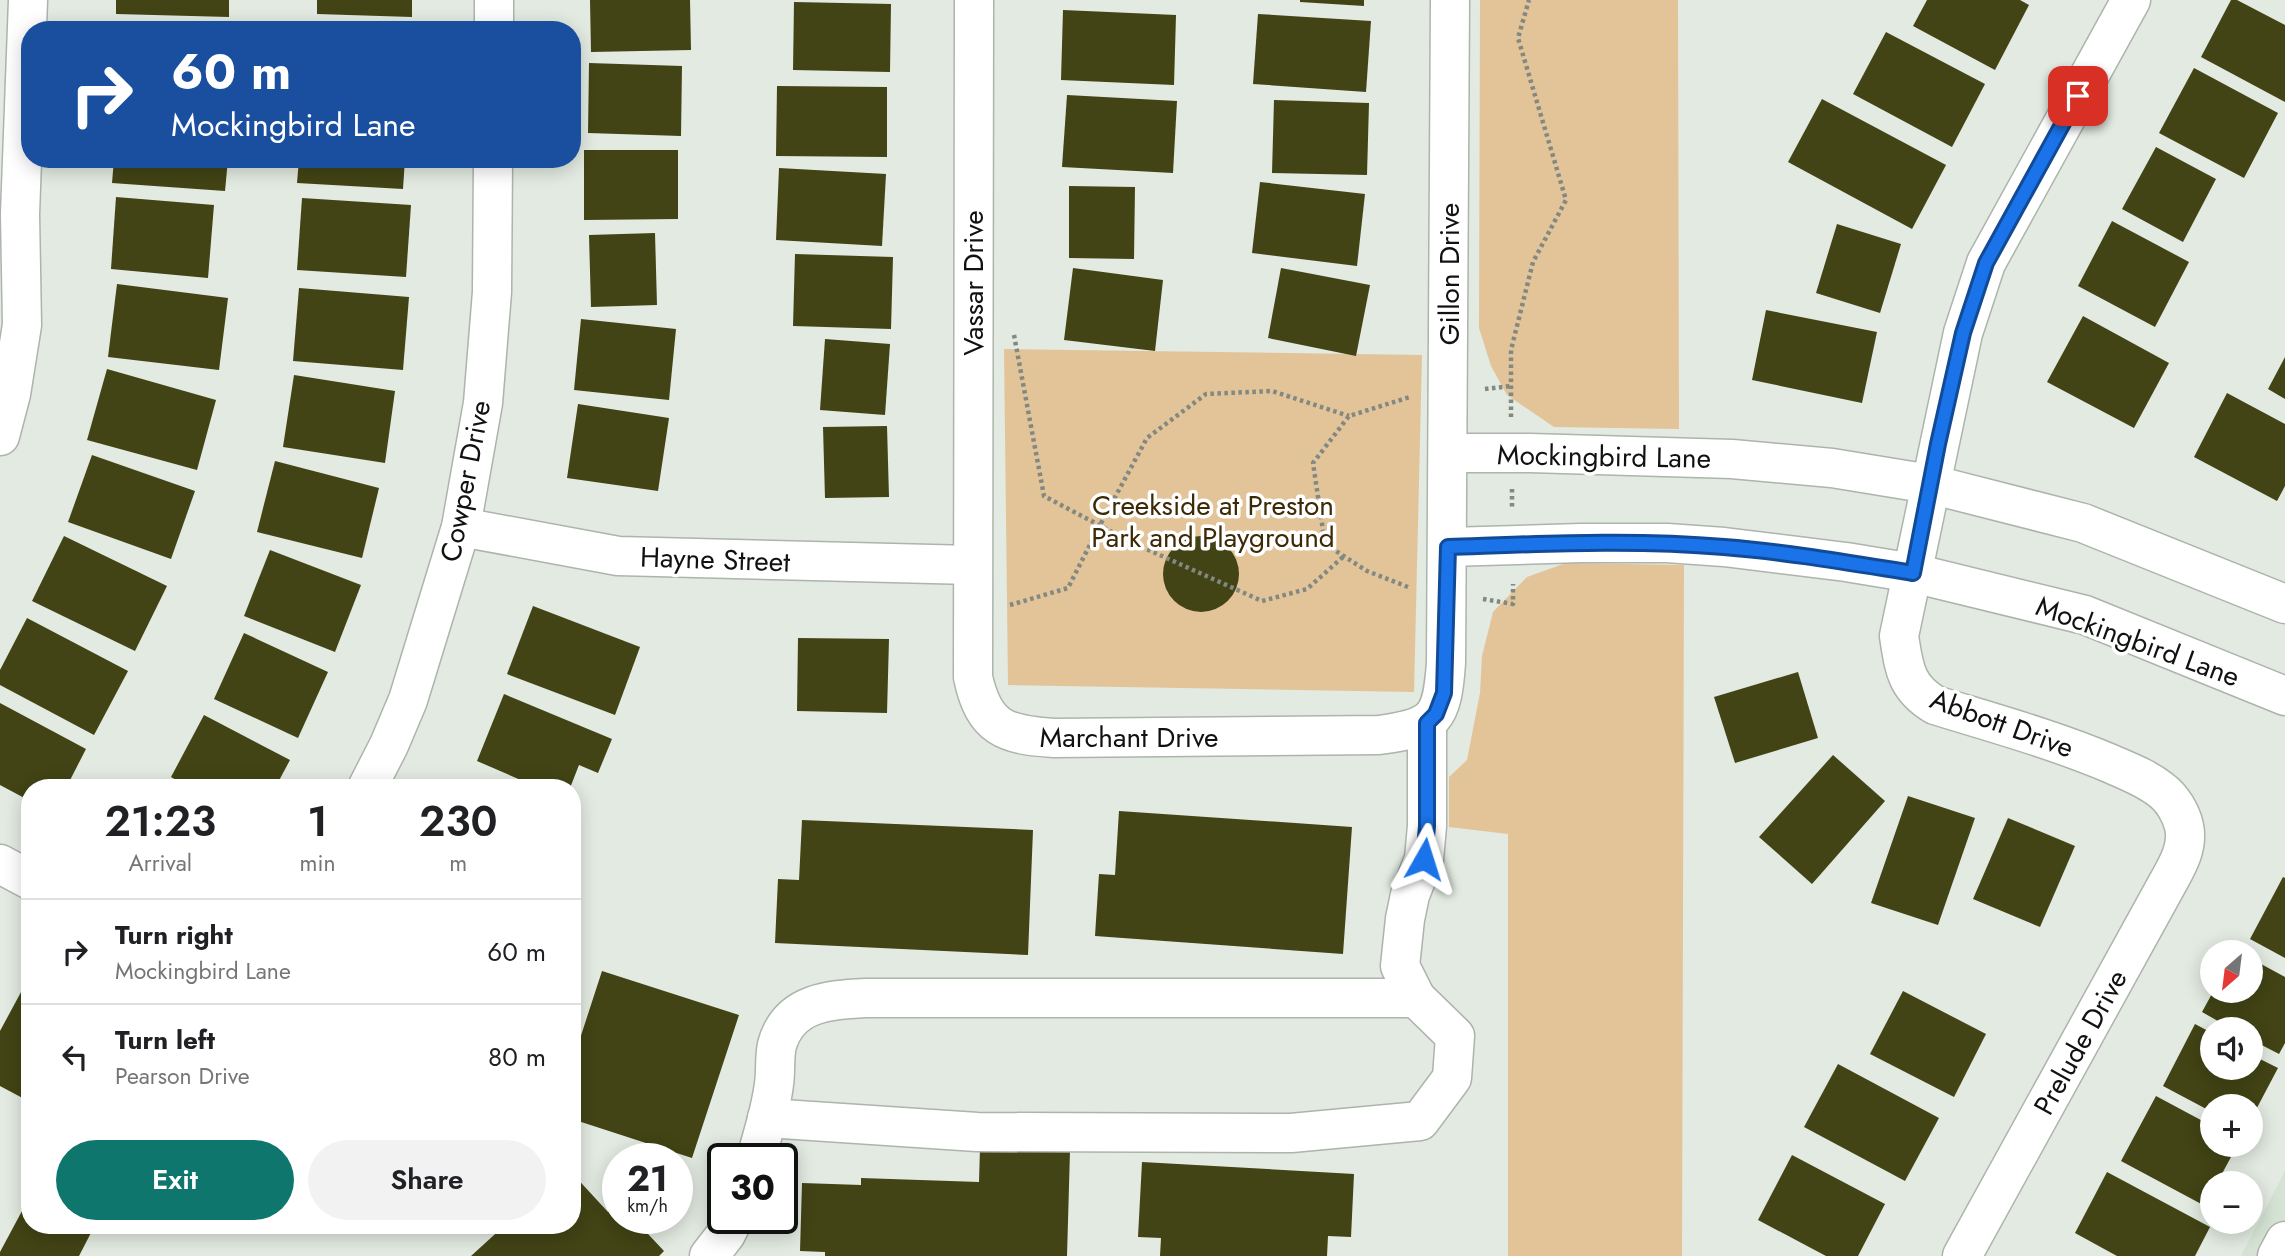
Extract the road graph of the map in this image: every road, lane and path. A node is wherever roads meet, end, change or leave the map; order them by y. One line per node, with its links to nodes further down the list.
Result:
1 (28, 0): 7 (street)
2 (494, 0): 8 (street)
3 (974, 0): 24 (street, Vassar Drive)
4 (1450, 0): 13 (street, Gillon Drive)
5 (1528, 0): 12 (path)
6 (2131, 0): 18 (street, Abbott Drive)
7 (27, 21)
8 (494, 21)
9 (22, 168): 15 (street)
10 (493, 168): 20 (street, Cowper Drive)
11 (1014, 335): 19 (path)
12 (1511, 386): 13 (path); 17 (path)
13 (1448, 393): 14 (path); 16 (street, Gillon Drive)
14 (1349, 416): 19 (path); 23 (path)
15 (0, 436)
16 (1448, 453): 17 (street, Mockingbird Lane); 22 (street, Gillon Drive)
17 (1511, 453): 18 (street, Mockingbird Lane); 21 (path)
18 (1930, 484): 25 (street, Abbott Drive); 27 (street, Mockingbird Lane)
19 (1100, 525): 23 (path); 28 (path)
20 (461, 527): 24 (street, Hayne Street); 31 (street, Cowper Drive)
21 (1512, 545): 22 (street, Mockingbird Lane); 25 (street, Mockingbird Lane); 26 (path)
22 (1448, 547): 26 (street)
23 (1344, 556): 26 (path)
24 (972, 565): 30 (street, Marchant Drive)
25 (1913, 573): 29 (street, Mockingbird Lane); 32 (street, Abbott Drive)
26 (1447, 593): 30 (street)
27 (2285, 604)
28 (1004, 607)
29 (2282, 688)
30 (1427, 723): 35 (street)
31 (372, 779)
32 (2184, 824): 41 (street, Prelude Drive)
33 (0, 864): 34 (street)
34 (21, 875)
35 (1416, 998): 36 (street); 36 (street)
36 (767, 1118): 37 (street)
37 (760, 1143)
38 (726, 1234): 40 (street)
39 (2285, 1241): 42 (street)
40 (709, 1256)
41 (1962, 1256)
42 (2277, 1256)

